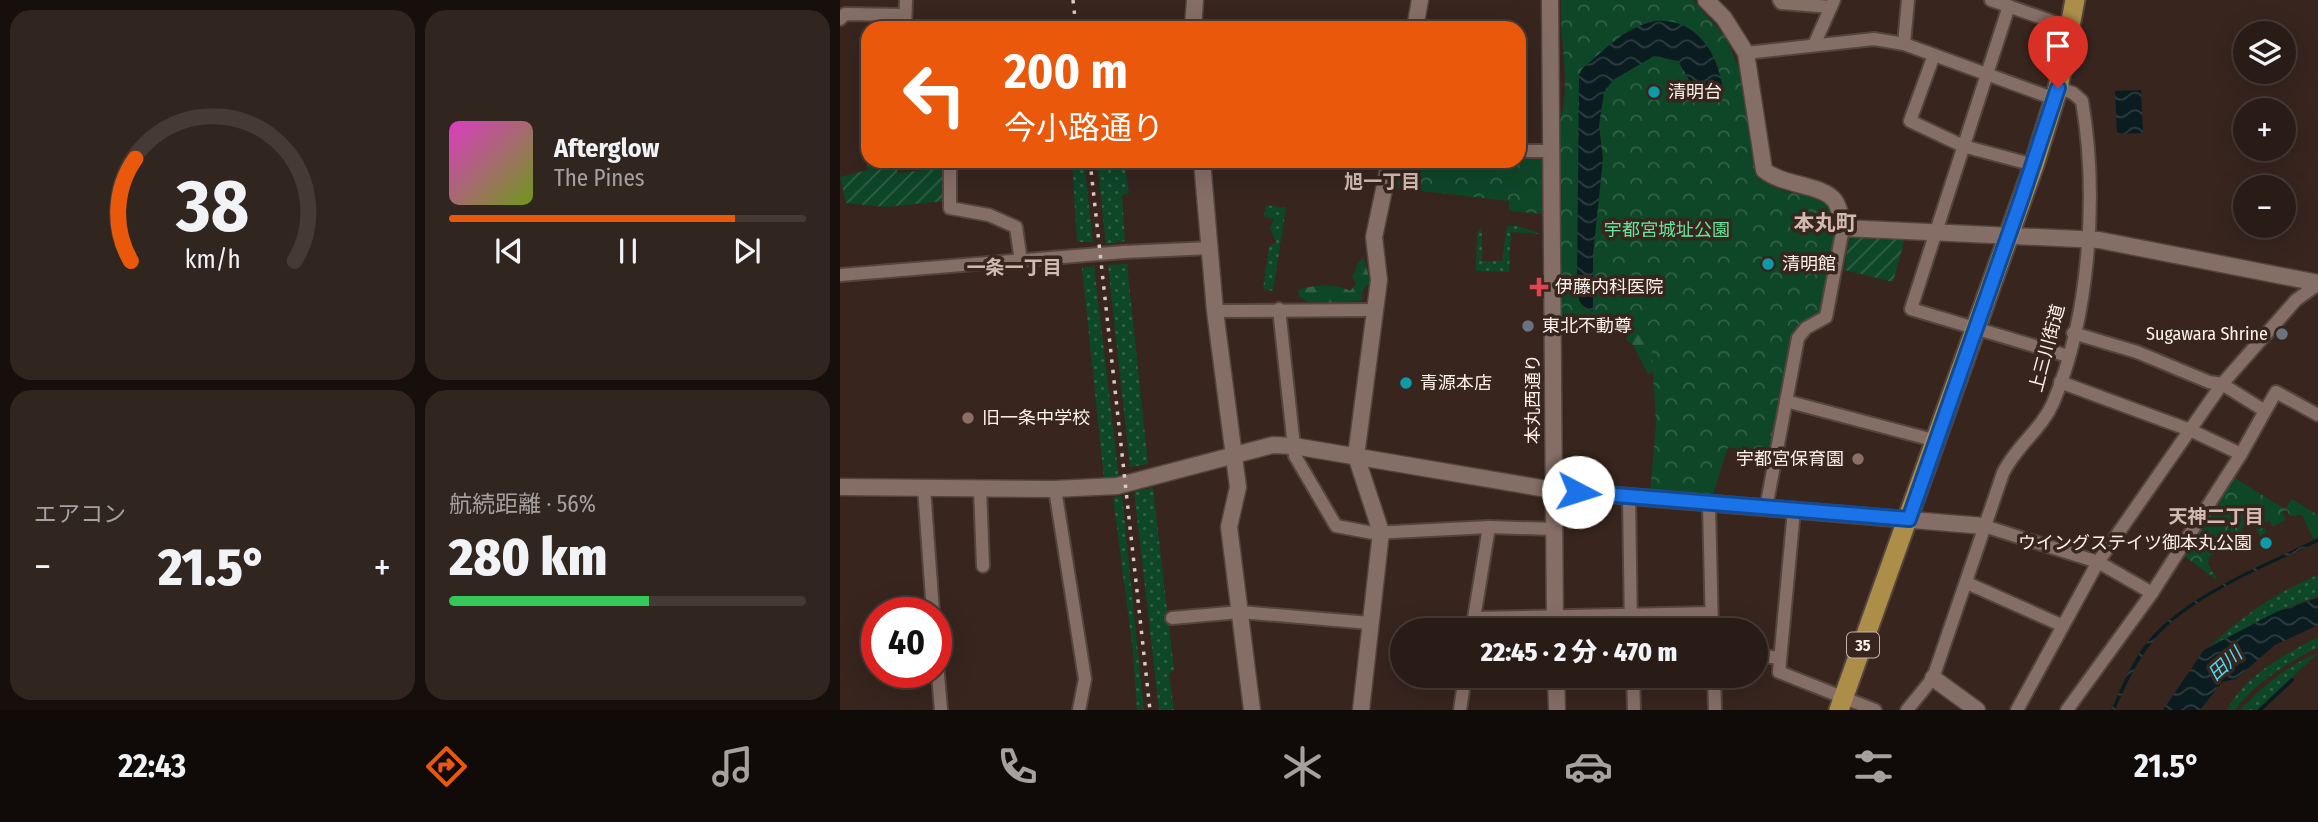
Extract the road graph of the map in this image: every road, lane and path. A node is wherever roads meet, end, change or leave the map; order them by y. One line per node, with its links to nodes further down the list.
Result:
1 (906, 0): 13 (street)
2 (1195, 0): 14 (street)
3 (1420, 0): 15 (street)
4 (1550, 0): 25 (street, 本丸西通り)
5 (1706, 0): 19 (street)
6 (1779, 0): 10 (street)
7 (1909, 0): 18 (street)
8 (1991, 0): 11 (street)
9 (2076, 0): 16 (main road, 35)
10 (1832, 4): 17 (street)
11 (2009, 6): 16 (street); 21 (street)
12 (840, 19): 13 (street)
13 (905, 21)
14 (1194, 21)
15 (1416, 21)
16 (2071, 28): 22 (main road, 35)
17 (1814, 44): 18 (street); 19 (street)
18 (1904, 44): 20 (street)
19 (1746, 53): 30 (street)
20 (1934, 55): 21 (street); 23 (street)
21 (1986, 73): 22 (street); 23 (street)
22 (2056, 93): 26 (main road, 35); 33 (street, 上三川街道)
23 (1963, 146): 26 (street); 31 (street)
24 (1526, 151): 25 (street)
25 (1550, 151): 59 (street, 本丸西通り)
26 (2034, 165): 32 (main road, 35)
27 (950, 168): 35 (street)
28 (1203, 168): 34 (street)
29 (1389, 168): 39 (street)
30 (1843, 228): 31 (street); 46 (street)
31 (1937, 233): 32 (street); 41 (street)
32 (2009, 236): 33 (street); 41 (main road, 35)
33 (2089, 240): 37 (street); 42 (street, 上三川街道)
34 (1210, 248): 35 (street); 40 (street)
35 (1021, 261): 36 (street)
36 (840, 275)
37 (2318, 284): 45 (street)
38 (1279, 309): 39 (street); 40 (street); 51 (street)
39 (1374, 310): 54 (street)
40 (1215, 311): 53 (street)
41 (1976, 330): 43 (street); 50 (main road, 35)
42 (2073, 333): 43 (street, 上三川街道); 45 (street)
43 (2068, 356): 44 (street, 上三川街道)
44 (2060, 383): 49 (street); 65 (street, 上三川街道)
45 (2222, 384): 47 (street); 49 (street)
46 (1786, 401): 50 (street); 62 (street)
47 (2264, 411): 48 (street); 52 (street)
48 (2318, 415)
49 (2190, 430): 52 (street); 69 (street)
50 (1937, 441): 64 (main road, 35)
51 (1294, 446): 53 (street); 54 (street); 68 (street)
52 (2241, 454): 72 (street)
53 (1234, 456): 58 (street); 74 (street)
54 (1356, 456): 59 (street); 68 (street)
55 (840, 487): 56 (street)
56 (924, 488): 57 (street); 73 (street)
57 (980, 488): 58 (street); 70 (street)
58 (1055, 489): 94 (street)
59 (1553, 490): 60 (street); 67 (street, 本丸西通り)
60 (1629, 496): 61 (street); 76 (street)
61 (1709, 504): 62 (street); 75 (street)
62 (1766, 508): 63 (street)
63 (1794, 510): 64 (street); 85 (street)
64 (1909, 519): 65 (street); 92 (main road, 35)
65 (1984, 526): 69 (street); 71 (street, 上三川街道)
66 (1489, 527): 67 (street); 68 (street); 78 (street)
67 (1553, 529): 79 (street, 本丸西通り)
68 (1381, 532): 82 (street)
69 (2098, 562): 72 (street); 83 (street)
70 (983, 566)
71 (1967, 583): 83 (street); 86 (street, 上三川街道)
72 (2152, 593): 105 (street)
73 (932, 597)
74 (1240, 612): 77 (street); 82 (street); 95 (street)
75 (1711, 613): 76 (street); 81 (street)
76 (1631, 615): 80 (street)
77 (1172, 618)
78 (1474, 618)
79 (1555, 618)
80 (1606, 618)
81 (1711, 618)
82 (1370, 623): 96 (street)
83 (2061, 625): 104 (street)
84 (1768, 657): 85 (street)
85 (1780, 658): 92 (street)
86 (1933, 678): 102 (street, 上三川街道); 103 (street)
87 (939, 688): 93 (street)
88 (1463, 688): 97 (street)
89 (1556, 688): 98 (street)
90 (1633, 688): 99 (street)
91 (1714, 688): 100 (street)
92 (1841, 704): 101 (street)
93 (941, 710)
94 (1079, 710)
95 (1252, 710)
96 (1361, 710)
97 (1460, 710)
98 (1557, 710)
99 (1634, 710)
100 (1715, 710)
101 (1875, 710)
102 (1907, 710)
103 (1977, 710)
104 (2017, 710)
105 (2067, 710)

